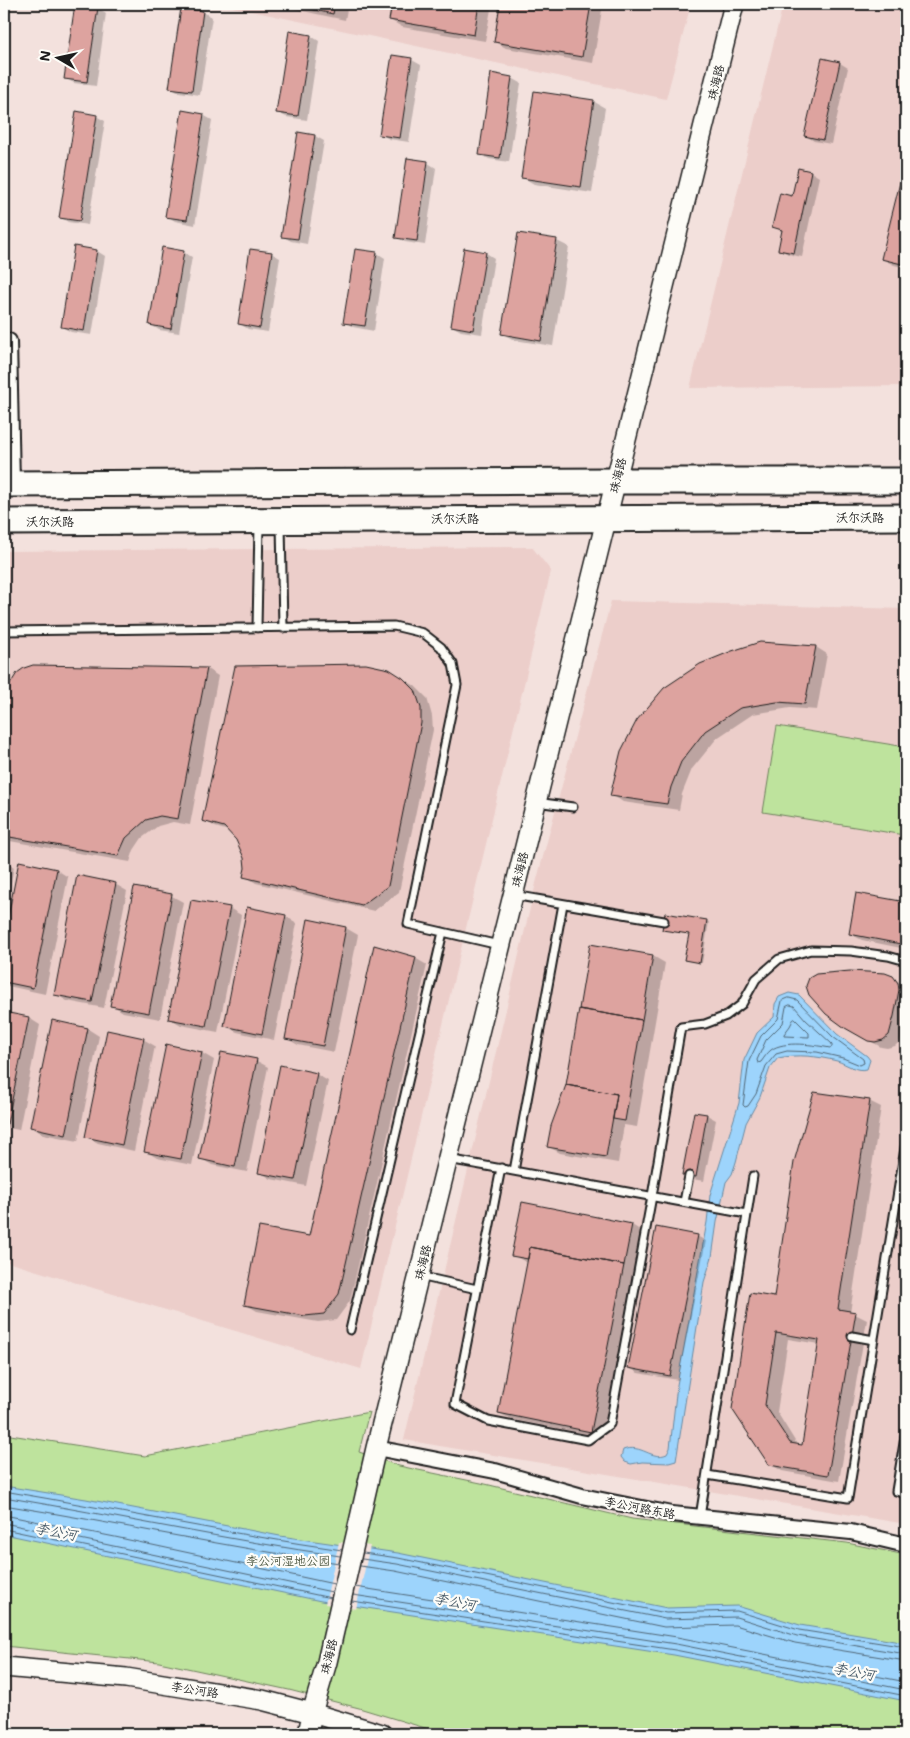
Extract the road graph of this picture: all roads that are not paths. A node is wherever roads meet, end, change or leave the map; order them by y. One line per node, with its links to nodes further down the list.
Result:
1 (734, 4): 3 (main road, 珠海路)
2 (9, 341): 5 (street)
3 (615, 481): 4 (highway); 5 (highway); 6 (main road, 珠海路)
4 (906, 481)
5 (8, 484)
6 (606, 517): 7 (highway, 沃尔沃路); 8 (highway, 沃尔沃路); 13 (main road, 珠海路)
7 (906, 517)
8 (270, 520): 9 (highway, 沃尔沃路); 10 (lane); 11 (lane)
9 (4, 522)
10 (257, 628): 11 (lane); 12 (lane)
11 (283, 628): 18 (lane)
12 (4, 631)
13 (536, 802): 14 (lane); 15 (main road, 珠海路)
14 (573, 807)
15 (513, 895): 16 (lane); 19 (main road, 珠海路)
16 (563, 904): 17 (lane); 24 (lane)
17 (664, 922)
18 (443, 932): 19 (lane); 32 (lane)
19 (500, 945): 22 (main road, 珠海路)
20 (906, 961): 27 (lane)
21 (906, 1142): 34 (lane)
22 (448, 1158): 23 (lane); 30 (main road, 珠海路)
23 (501, 1168): 24 (lane); 31 (lane)
24 (514, 1171): 27 (lane)
25 (689, 1176): 28 (lane)
26 (753, 1176): 29 (lane)
27 (652, 1196): 28 (lane); 31 (lane)
28 (684, 1202): 29 (lane)
29 (747, 1214): 37 (lane)
30 (419, 1276): 31 (lane); 36 (main road, 珠海路)
31 (477, 1289)
32 (350, 1330)
33 (852, 1336): 34 (lane)
34 (874, 1340): 37 (lane)
35 (906, 1431): 38 (lane)
36 (376, 1448): 39 (street, 李公河路东路); 42 (main road, 珠海路)
37 (707, 1475): 39 (lane)
38 (906, 1494)
39 (700, 1517): 40 (street, 李公河路东路)
40 (906, 1545)
41 (4, 1667): 42 (main road, 李公河路)
42 (312, 1713): 43 (main road, 珠海路); 44 (main road, 李公河路)
43 (308, 1734)
44 (382, 1734)

